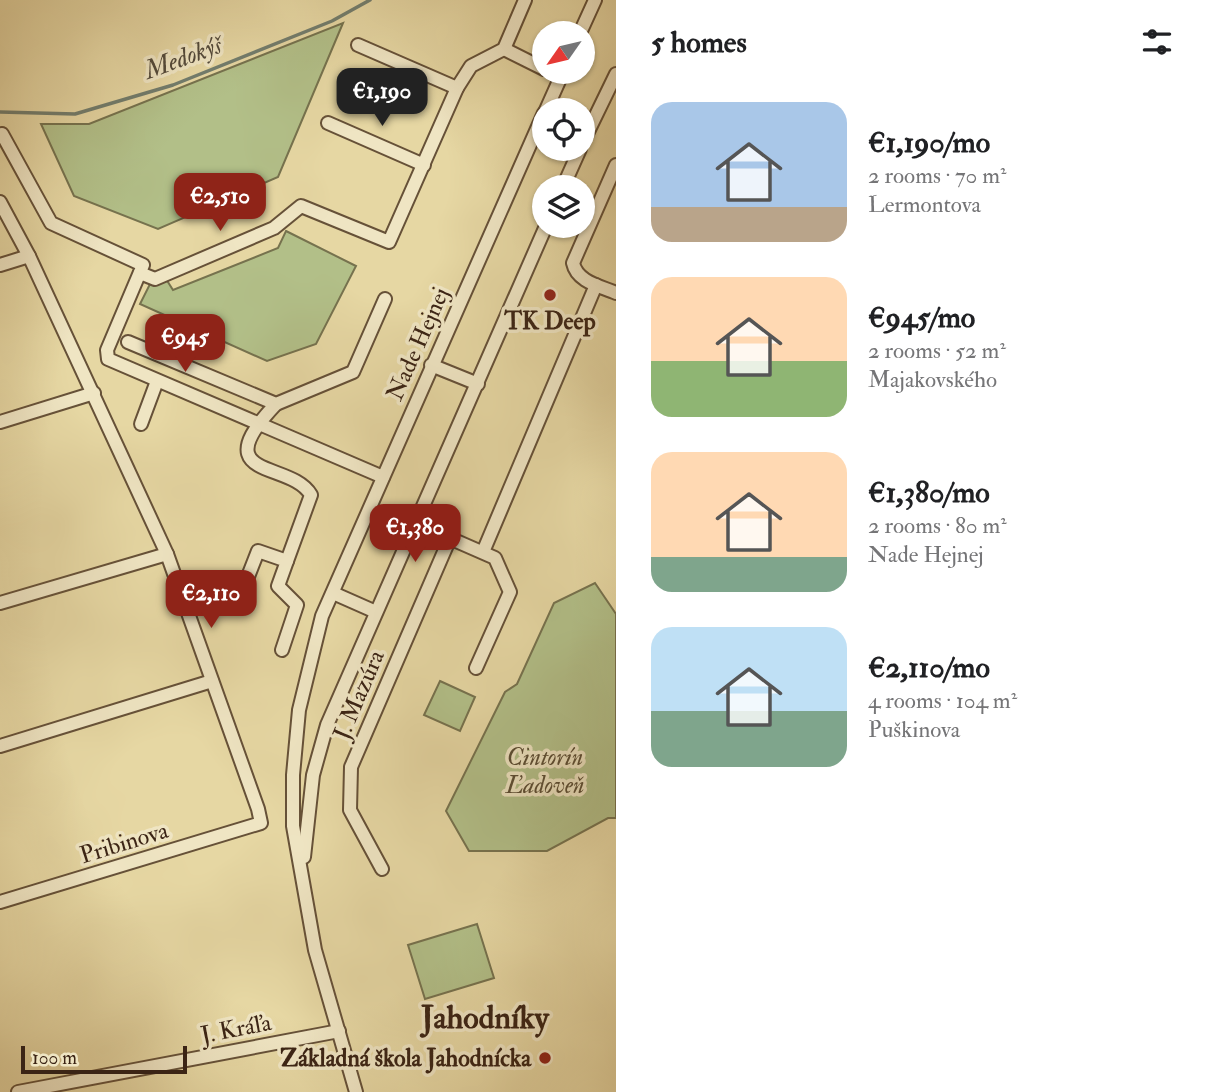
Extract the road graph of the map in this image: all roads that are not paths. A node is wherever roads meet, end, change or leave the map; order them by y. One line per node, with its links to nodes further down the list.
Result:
1 (525, 0): 5 (street)
2 (595, 0): 3 (street)
3 (585, 21)
4 (358, 45): 8 (street)
5 (504, 49): 6 (street); 8 (street)
6 (532, 63)
7 (616, 74): 9 (street)
8 (457, 88): 13 (street)
9 (595, 111)
10 (328, 123): 13 (street)
11 (2, 134): 19 (street)
12 (532, 150): 24 (street, Nade Hejnej)
13 (424, 164): 19 (street)
14 (616, 165): 20 (street)
15 (0, 202): 17 (street)
16 (541, 238): 26 (street, Nade Hejnej)
17 (29, 256): 18 (street); 27 (street)
18 (0, 265)
19 (141, 269): 25 (street)
20 (596, 285): 21 (street); 35 (street)
21 (616, 293)
22 (385, 299): 28 (street)
23 (128, 342): 28 (street)
24 (431, 365): 26 (street); 32 (street, Nade Hejnej)
25 (157, 382): 30 (street); 31 (street)
26 (478, 384): 33 (street, Nade Hejnej)
27 (94, 393): 29 (street); 36 (street)
28 (276, 404): 30 (street)
29 (0, 422)
30 (259, 422): 32 (street); 37 (street)
31 (141, 424)
32 (383, 477): 38 (street, Nade Hejnej)
33 (415, 523): 34 (street); 41 (street, Nade Hejnej)
34 (450, 538): 35 (street); 46 (street, J. Mazúra)
35 (483, 552): 43 (street)
36 (167, 554): 40 (street); 44 (street)
37 (287, 561): 39 (street); 42 (street)
38 (333, 593): 41 (street); 47 (street, Nade Hejnej)
39 (240, 597)
40 (0, 603)
41 (376, 612): 47 (street, Nade Hejnej)
42 (282, 650)
43 (476, 668)
44 (212, 681): 45 (street); 48 (street, Pribinova)
45 (0, 746)
46 (382, 869)
47 (302, 871): 49 (street, Nade Hejnej)
48 (0, 902)
49 (338, 1031): 50 (street, J. Kráľa); 51 (street, Nade Hejnej)
50 (18, 1092)
51 (356, 1092)

